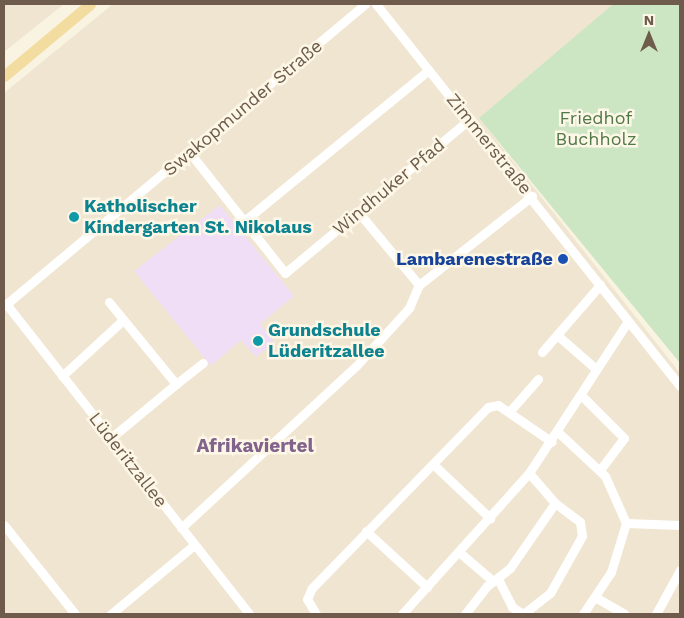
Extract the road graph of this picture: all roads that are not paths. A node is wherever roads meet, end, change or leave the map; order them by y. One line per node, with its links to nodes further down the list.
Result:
1 (90, 4): 5 (main road)
2 (365, 4): 7 (street, Swakopmunder Straße)
3 (376, 4): 4 (street, Zimmerstraße)
4 (429, 70): 6 (street, Zimmerstraße); 10 (street)
5 (4, 76)
6 (470, 119): 8 (street, Zimmerstraße); 9 (street, Windhuker Pfad)
7 (190, 153): 10 (street); 14 (street, Swakopmunder Straße)
8 (532, 196): 11 (street); 12 (street, Zimmerstraße)
9 (359, 213): 10 (street, Windhuker Pfad); 11 (street)
10 (243, 222)
11 (418, 285): 38 (street)
12 (600, 286): 16 (street, Zimmerstraße); 17 (street)
13 (109, 302): 15 (street)
14 (5, 306): 21 (street, Lüderitzallee)
15 (123, 320): 21 (street); 23 (street)
16 (628, 321): 20 (street); 24 (street, Zimmerstraße)
17 (557, 335): 18 (street); 20 (street)
18 (542, 352)
19 (203, 364): 23 (street)
20 (596, 369): 25 (street)
21 (62, 376): 28 (street, Lüderitzallee)
22 (538, 379): 26 (street)
23 (176, 384): 28 (street)
24 (680, 386)
25 (581, 395): 27 (street); 31 (street)
26 (508, 412): 29 (street); 30 (street)
27 (559, 433): 29 (street); 31 (street)
28 (111, 438): 38 (street, Lüderitzallee)
29 (552, 442): 32 (street)
30 (433, 464): 34 (street); 39 (street)
31 (600, 470): 35 (street)
32 (529, 473): 33 (street); 34 (street)
33 (555, 503): 43 (street); 52 (street)
34 (490, 518): 41 (street)
35 (626, 523): 36 (street); 45 (street)
36 (680, 525)
37 (4, 526): 46 (street)
38 (180, 528): 40 (street, Lüderitzallee)
39 (366, 531): 44 (street); 49 (street)
40 (194, 545): 47 (street); 48 (street, Lüderitzallee)
41 (459, 552): 43 (street); 44 (street)
42 (680, 570): 55 (street)
43 (496, 580): 51 (street); 52 (street)
44 (426, 587): 50 (street)
45 (595, 597): 53 (street); 54 (street)
46 (75, 614)
47 (111, 614)
48 (249, 614)
49 (316, 614)
50 (402, 614)
51 (465, 614)
52 (523, 614)
53 (583, 614)
54 (624, 614)
55 (656, 614)

